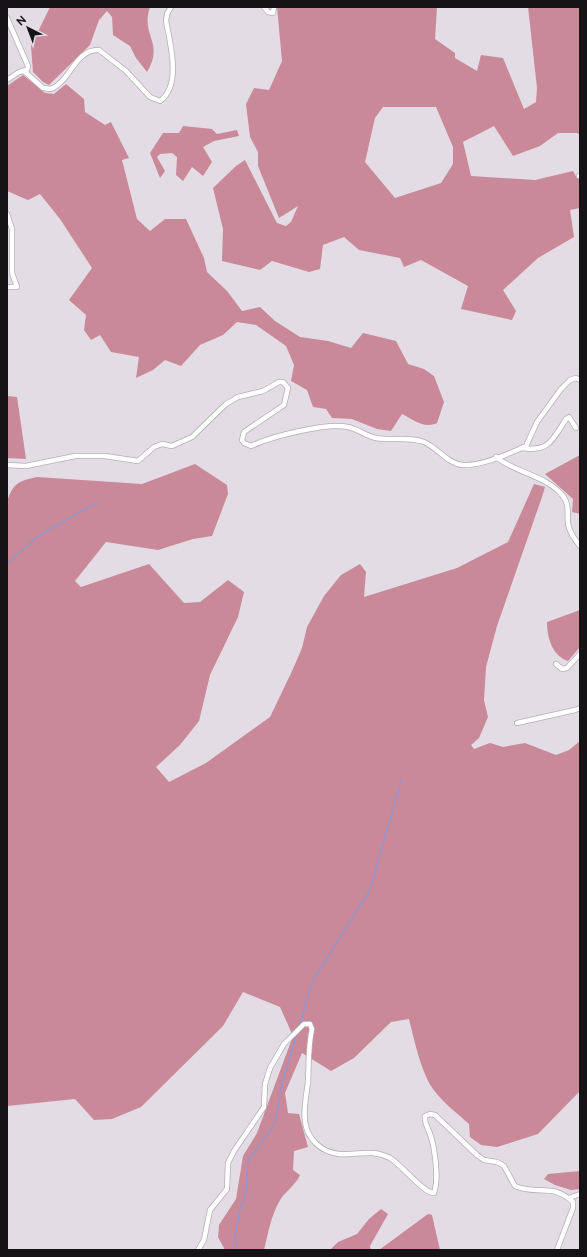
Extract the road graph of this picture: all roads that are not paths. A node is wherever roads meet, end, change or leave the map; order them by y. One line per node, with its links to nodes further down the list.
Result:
1 (171, 7): 5 (street)
2 (264, 7): 3 (street)
3 (274, 7)
4 (7, 18): 5 (street)
5 (24, 72): 6 (street)
6 (7, 80)
7 (7, 214): 8 (street)
8 (7, 286)
9 (580, 380): 11 (street)
10 (576, 428): 11 (street)
11 (520, 448): 12 (street)
12 (496, 458): 13 (street); 14 (street)
13 (7, 465)
14 (580, 546)
15 (580, 654): 16 (street)
16 (556, 664)
17 (580, 708): 18 (street)
18 (517, 723)
19 (580, 1194): 20 (street)
20 (569, 1198): 21 (street); 22 (street)
21 (198, 1250)
22 (557, 1250)

